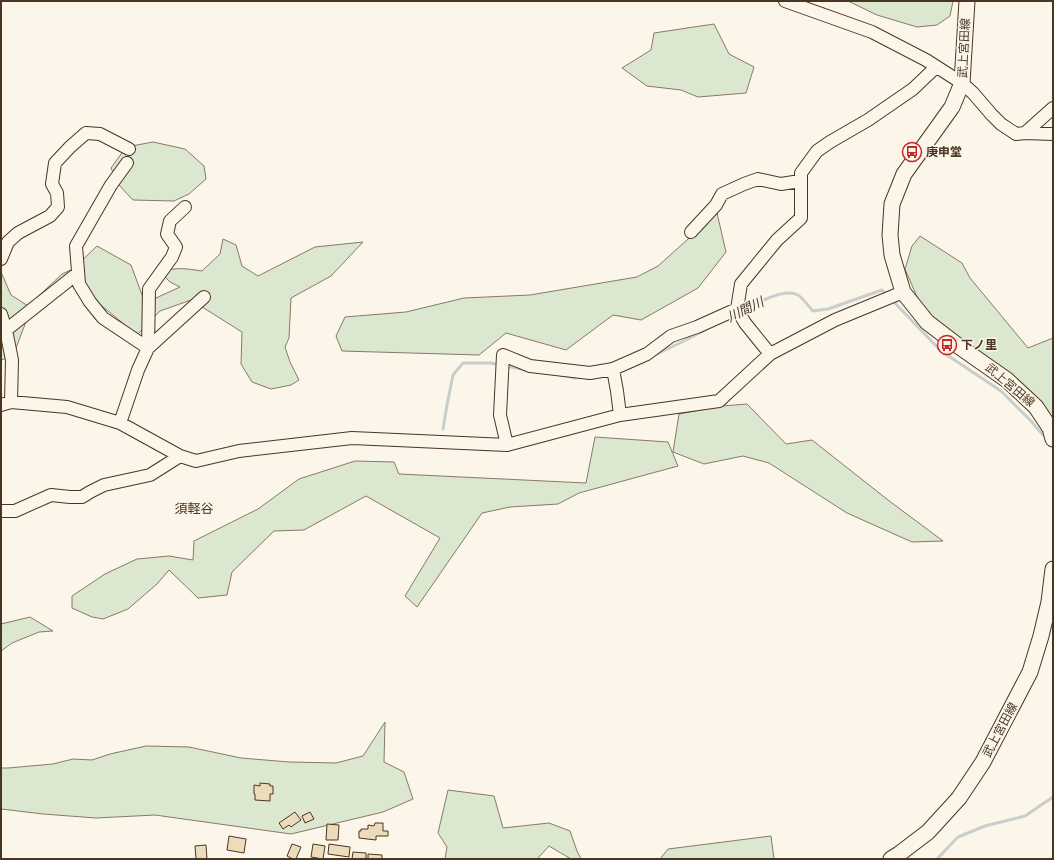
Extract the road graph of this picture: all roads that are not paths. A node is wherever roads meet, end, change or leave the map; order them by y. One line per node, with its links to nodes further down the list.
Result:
1 (785, 1): 3 (street)
2 (967, 1): 4 (main road, 武上宮田線)
3 (936, 67): 4 (street); 10 (street)
4 (962, 83): 6 (street); 15 (main road, 武上宮田線)
5 (1053, 108): 6 (street)
6 (1025, 133): 7 (street)
7 (1053, 134)
8 (129, 148): 13 (street)
9 (127, 163): 14 (street)
10 (800, 181): 12 (street); 17 (street)
11 (185, 207): 20 (street)
12 (691, 232)
13 (1, 259)
14 (78, 273): 19 (street); 20 (street)
15 (903, 292): 21 (street); 26 (main road, 武上宮田線)
16 (204, 297): 20 (street)
17 (738, 310): 21 (street); 22 (street)
18 (1, 314): 19 (street)
19 (6, 330): 23 (street)
20 (148, 348): 25 (street)
21 (770, 354): 24 (street)
22 (613, 369): 24 (street); 27 (street)
23 (6, 403): 25 (street)
24 (620, 415): 27 (street)
25 (120, 423): 28 (street)
26 (1052, 432)
27 (507, 445): 28 (street)
28 (180, 456): 29 (street)
29 (1, 510)
30 (1053, 569): 31 (main road, 武上宮田線)
31 (891, 859)

